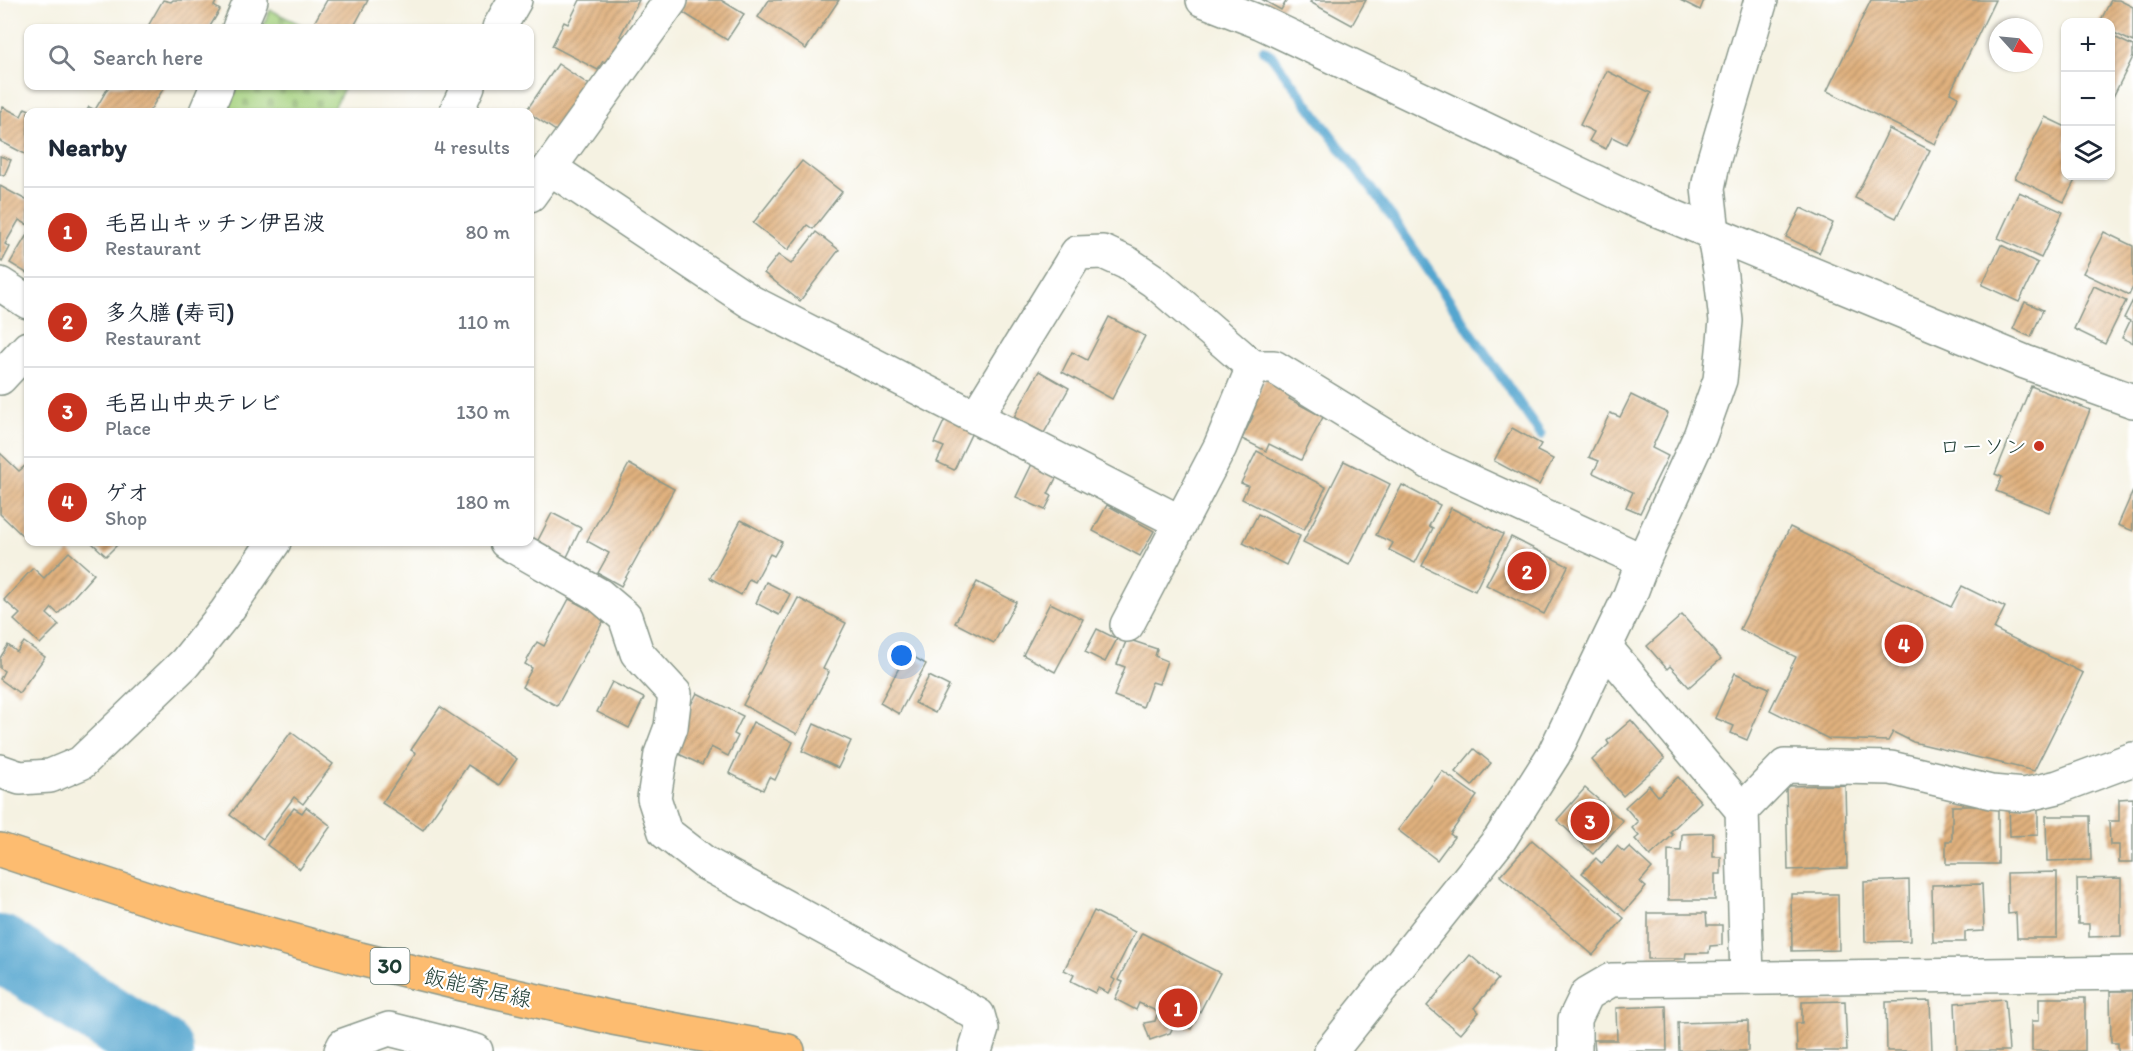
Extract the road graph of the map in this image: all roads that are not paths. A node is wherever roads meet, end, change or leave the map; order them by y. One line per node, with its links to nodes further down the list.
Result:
1 (251, 0): 6 (street)
2 (515, 0): 7 (street)
3 (671, 0): 12 (street)
4 (1203, 0): 14 (street)
5 (1761, 0): 14 (street)
6 (242, 24)
7 (501, 24)
8 (215, 90): 10 (street)
9 (466, 90): 11 (street)
10 (208, 108)
11 (458, 108)
12 (550, 168): 13 (street); 21 (street)
13 (534, 190)
14 (1713, 232): 20 (street); 25 (street)
15 (0, 284): 16 (street)
16 (24, 299)
17 (24, 352): 19 (street)
18 (1253, 367): 21 (street); 22 (street); 25 (street)
19 (0, 378)
20 (2133, 401)
21 (975, 417): 22 (street)
22 (1180, 522): 26 (street)
23 (271, 546): 29 (street)
24 (513, 546): 37 (street)
25 (1643, 561): 27 (street)
26 (1127, 625)
27 (1606, 648): 30 (street); 38 (street)
28 (2133, 759): 30 (street)
29 (0, 771)
30 (1742, 810): 33 (street)
31 (0, 849): 34 (main road, 飯能寄居線 / 30)
32 (2133, 973): 33 (street)
33 (1747, 978): 39 (street)
34 (770, 1050)
35 (341, 1051): 36 (street)
36 (476, 1051)
37 (975, 1051)
38 (1331, 1051)
39 (1575, 1051)

